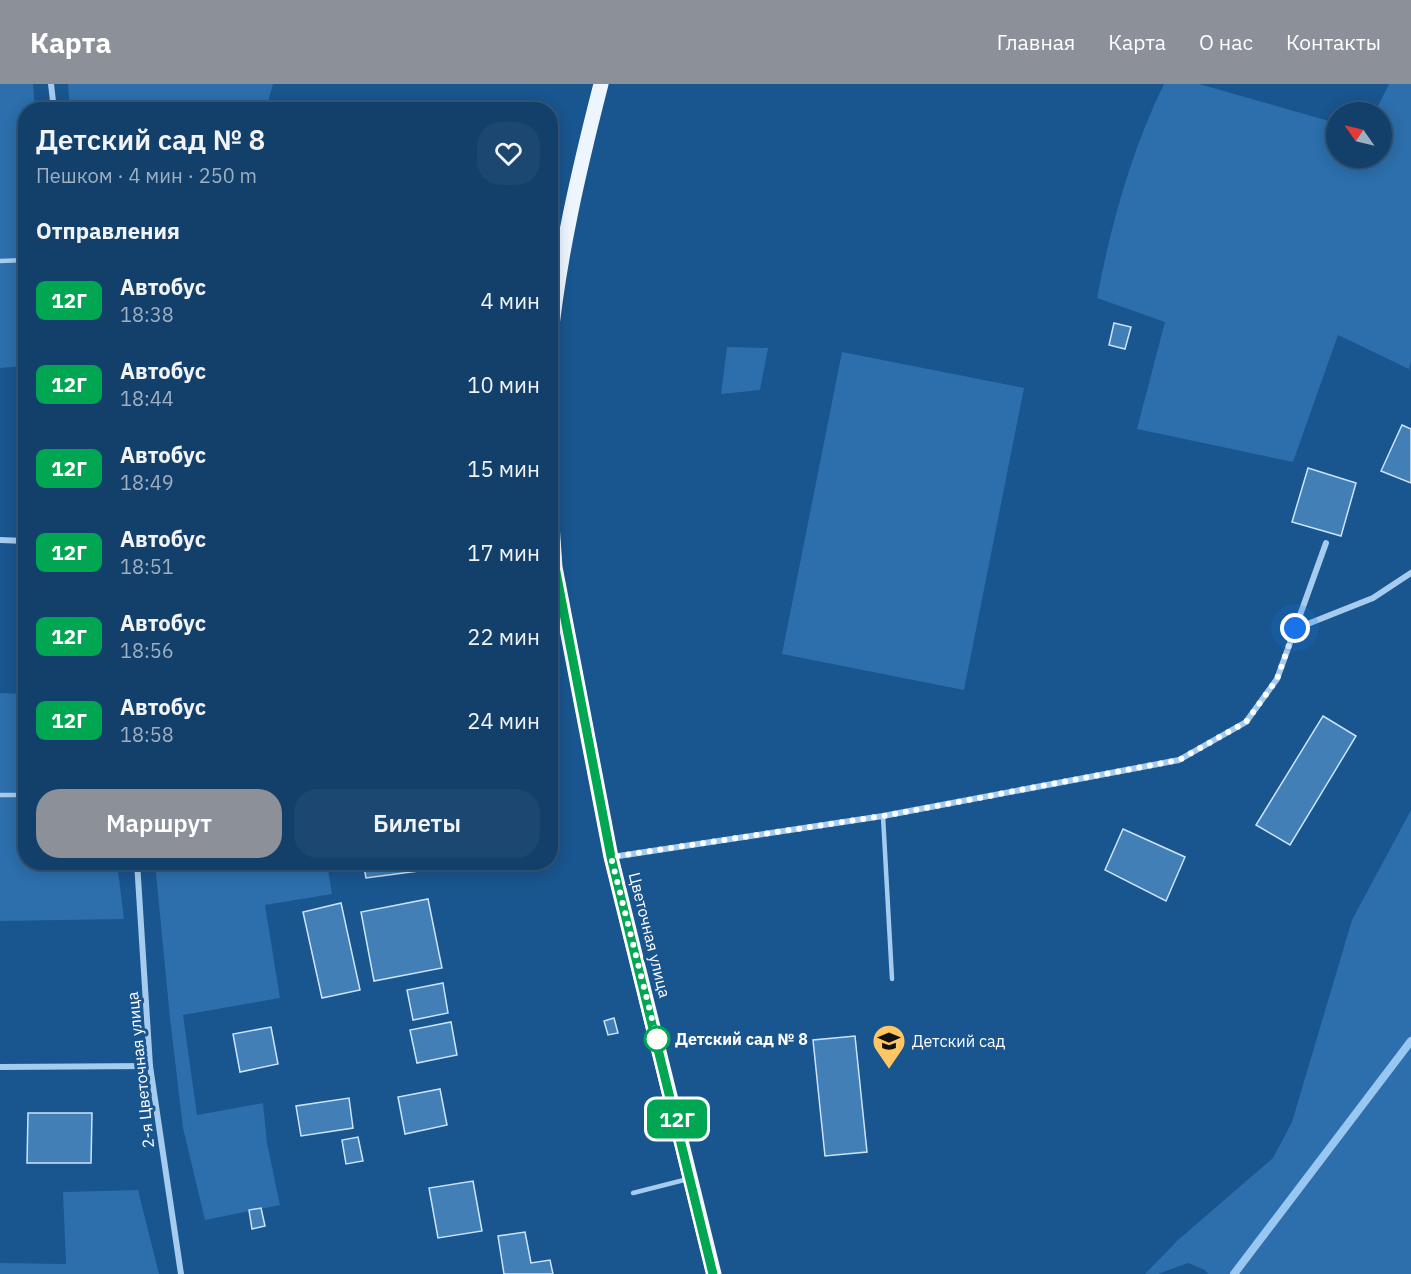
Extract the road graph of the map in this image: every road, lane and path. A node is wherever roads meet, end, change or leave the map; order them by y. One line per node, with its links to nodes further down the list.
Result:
1 (51, 84): 3 (street)
2 (601, 84): 6 (main road)
3 (53, 102)
4 (18, 260): 5 (lane)
5 (0, 261)
6 (558, 273)
7 (0, 540): 8 (street)
8 (18, 541)
9 (1326, 543): 12 (street)
10 (1411, 573): 12 (street)
11 (558, 583): 16 (main road, Цветочная улица)
12 (1295, 628): 15 (street)
13 (0, 795): 14 (lane)
14 (18, 795)
15 (883, 816): 16 (street); 18 (lane)
16 (611, 857): 21 (main road, Цветочная улица)
17 (138, 870): 19 (street, 2-я Цветочная улица)
18 (892, 979)
19 (150, 1066): 20 (street); 23 (street, 2-я Цветочная улица)
20 (0, 1067)
21 (691, 1178): 22 (lane); 24 (main road, Цветочная улица)
22 (633, 1193)
23 (181, 1274)
24 (714, 1274)

